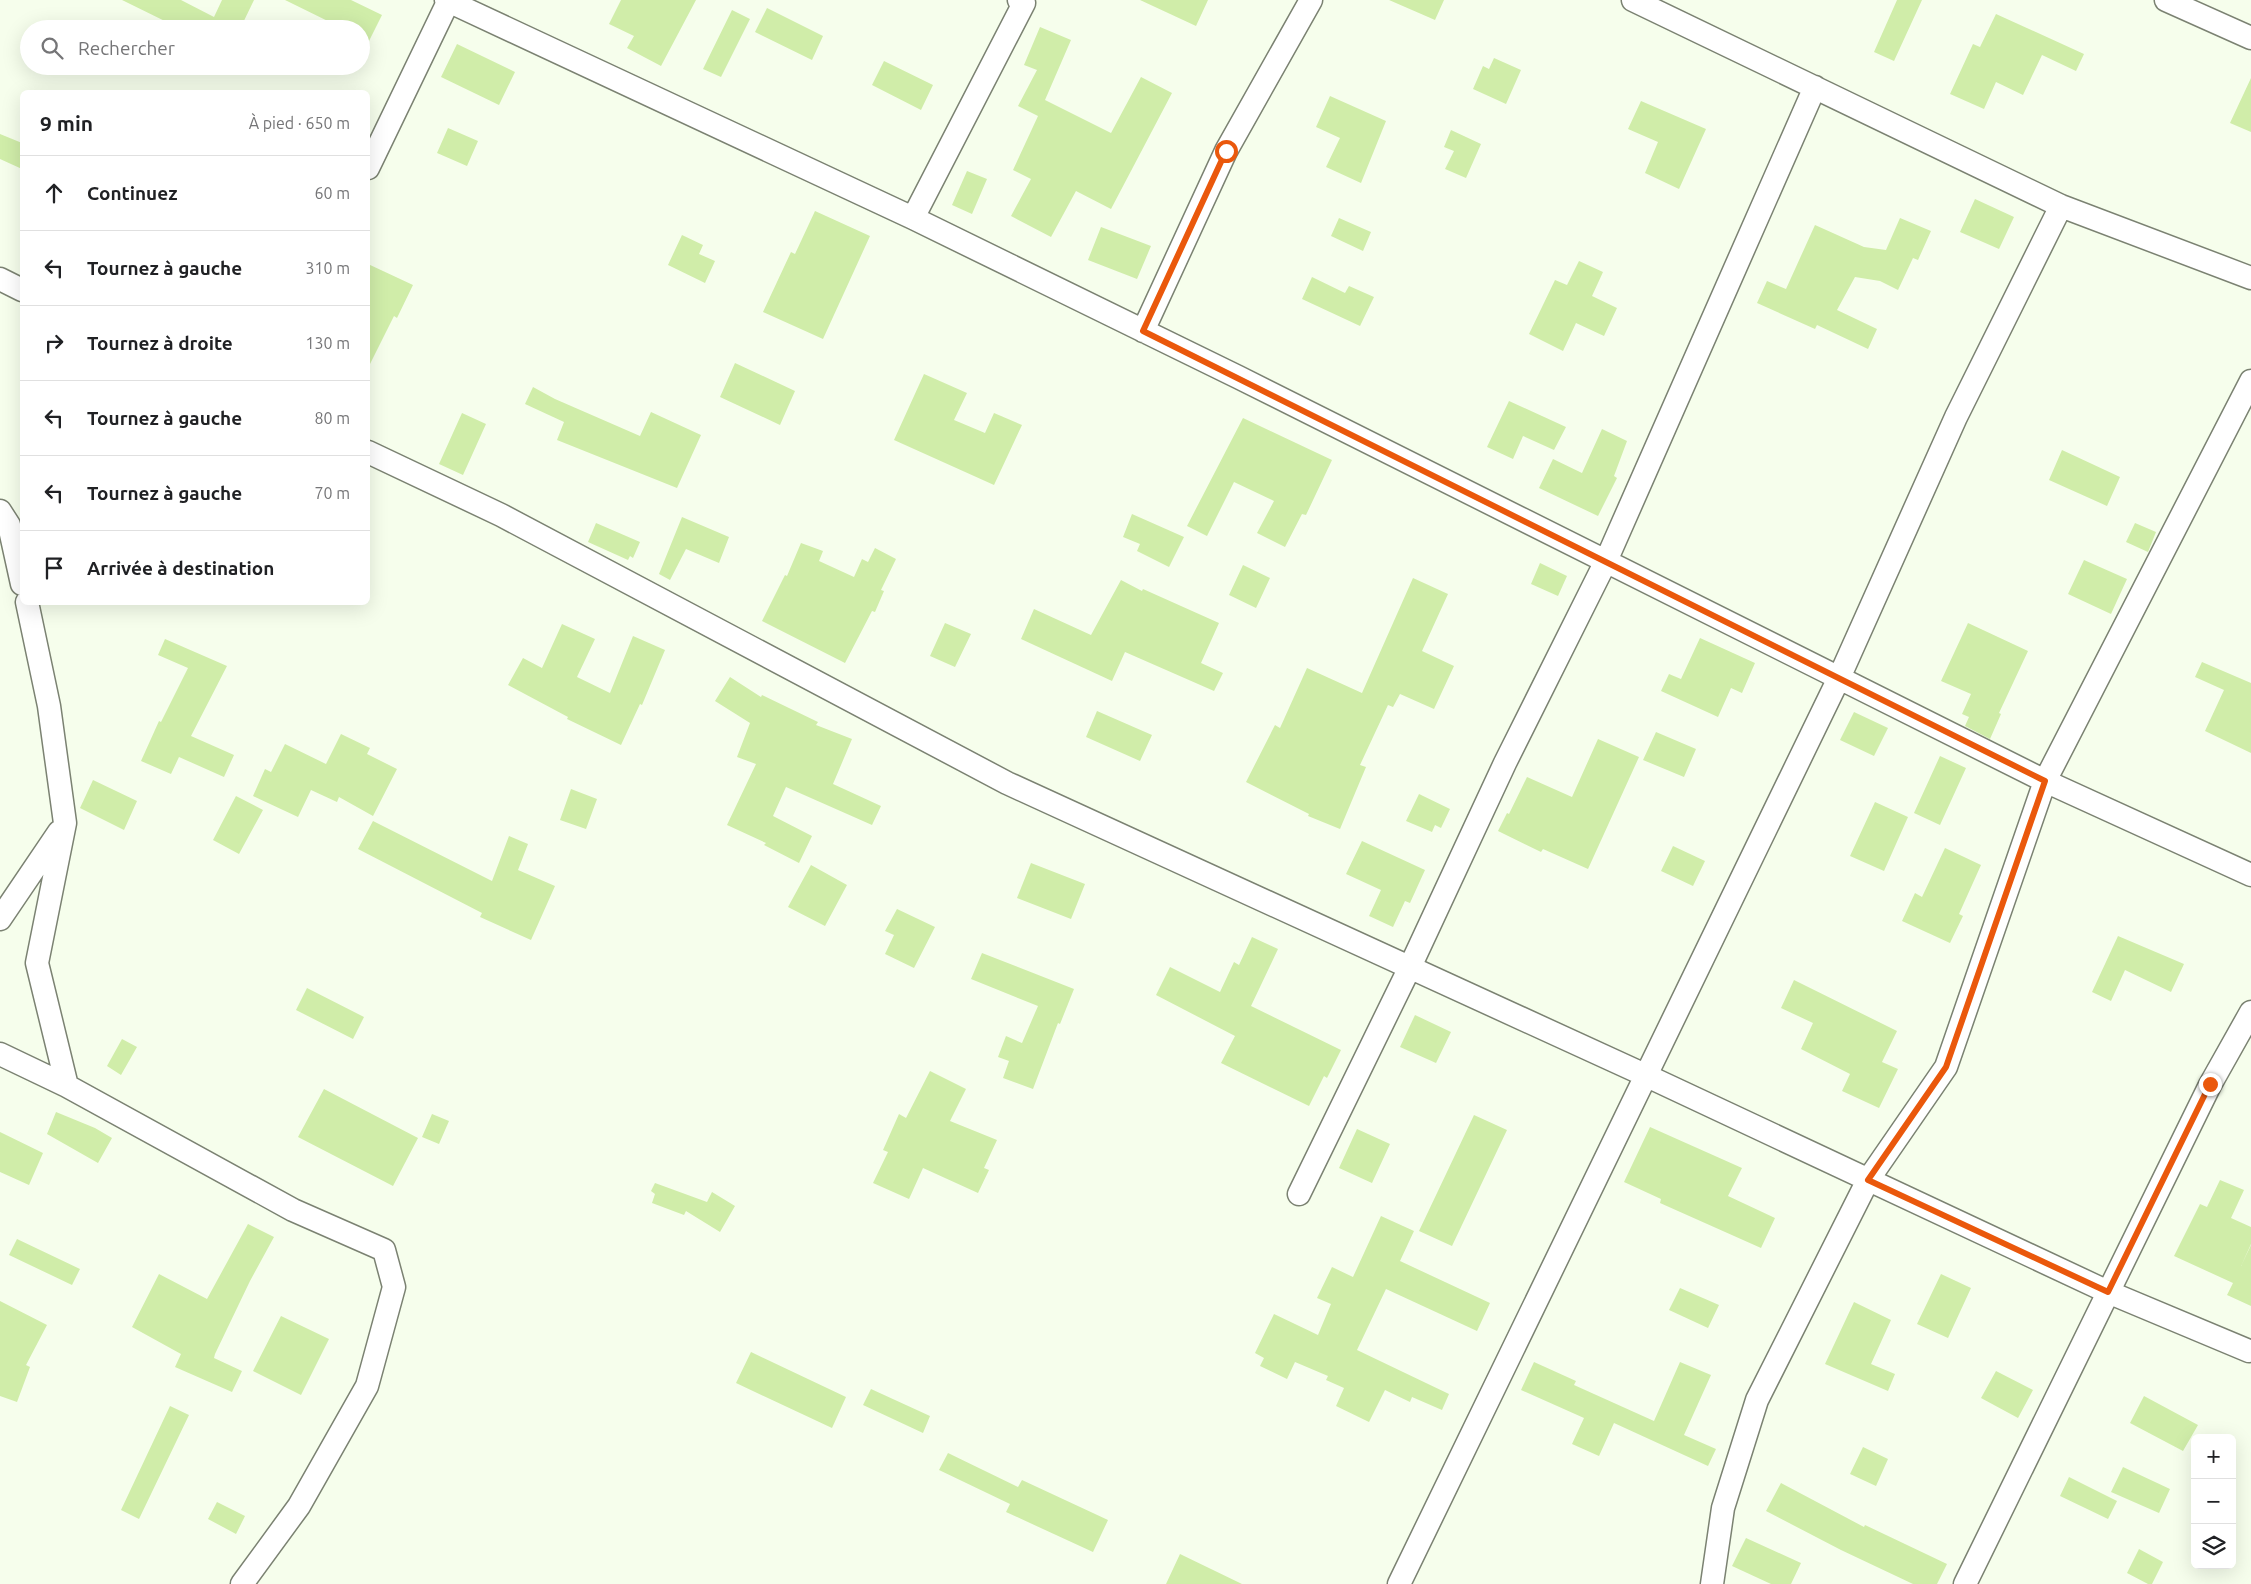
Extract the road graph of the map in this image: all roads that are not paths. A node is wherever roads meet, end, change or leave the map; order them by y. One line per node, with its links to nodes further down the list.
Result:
1 (448, 0): 8 (street); 10 (street)
2 (1311, 0): 14 (street)
3 (1633, 0): 7 (street)
4 (2166, 0): 6 (street)
5 (1023, 1): 10 (street)
6 (2251, 38)
7 (1814, 87): 9 (street); 18 (street)
8 (370, 164)
9 (2061, 206): 11 (street); 21 (street)
10 (913, 218): 14 (street)
11 (2251, 278)
12 (0, 279): 13 (street)
13 (20, 289)
14 (1143, 331): 18 (street)
15 (2251, 381): 22 (street)
16 (370, 453): 26 (street)
17 (0, 510): 19 (street)
18 (1606, 561): 21 (street); 26 (street)
19 (20, 575)
20 (27, 605): 23 (street)
21 (1839, 678): 22 (street); 29 (street)
22 (2045, 781): 24 (street); 31 (street)
23 (65, 823): 25 (street); 30 (street)
24 (2251, 875)
25 (0, 919)
26 (1410, 967): 29 (street); 32 (street)
27 (2251, 1012): 33 (street)
28 (0, 1054): 30 (street)
29 (1645, 1075): 31 (street); 36 (street)
30 (67, 1086): 35 (street)
31 (1868, 1180): 33 (street); 37 (street)
32 (1299, 1194)
33 (2108, 1292): 34 (street); 38 (street)
34 (2249, 1351)
35 (242, 1584)
36 (1399, 1584)
37 (1712, 1584)
38 (1965, 1584)

